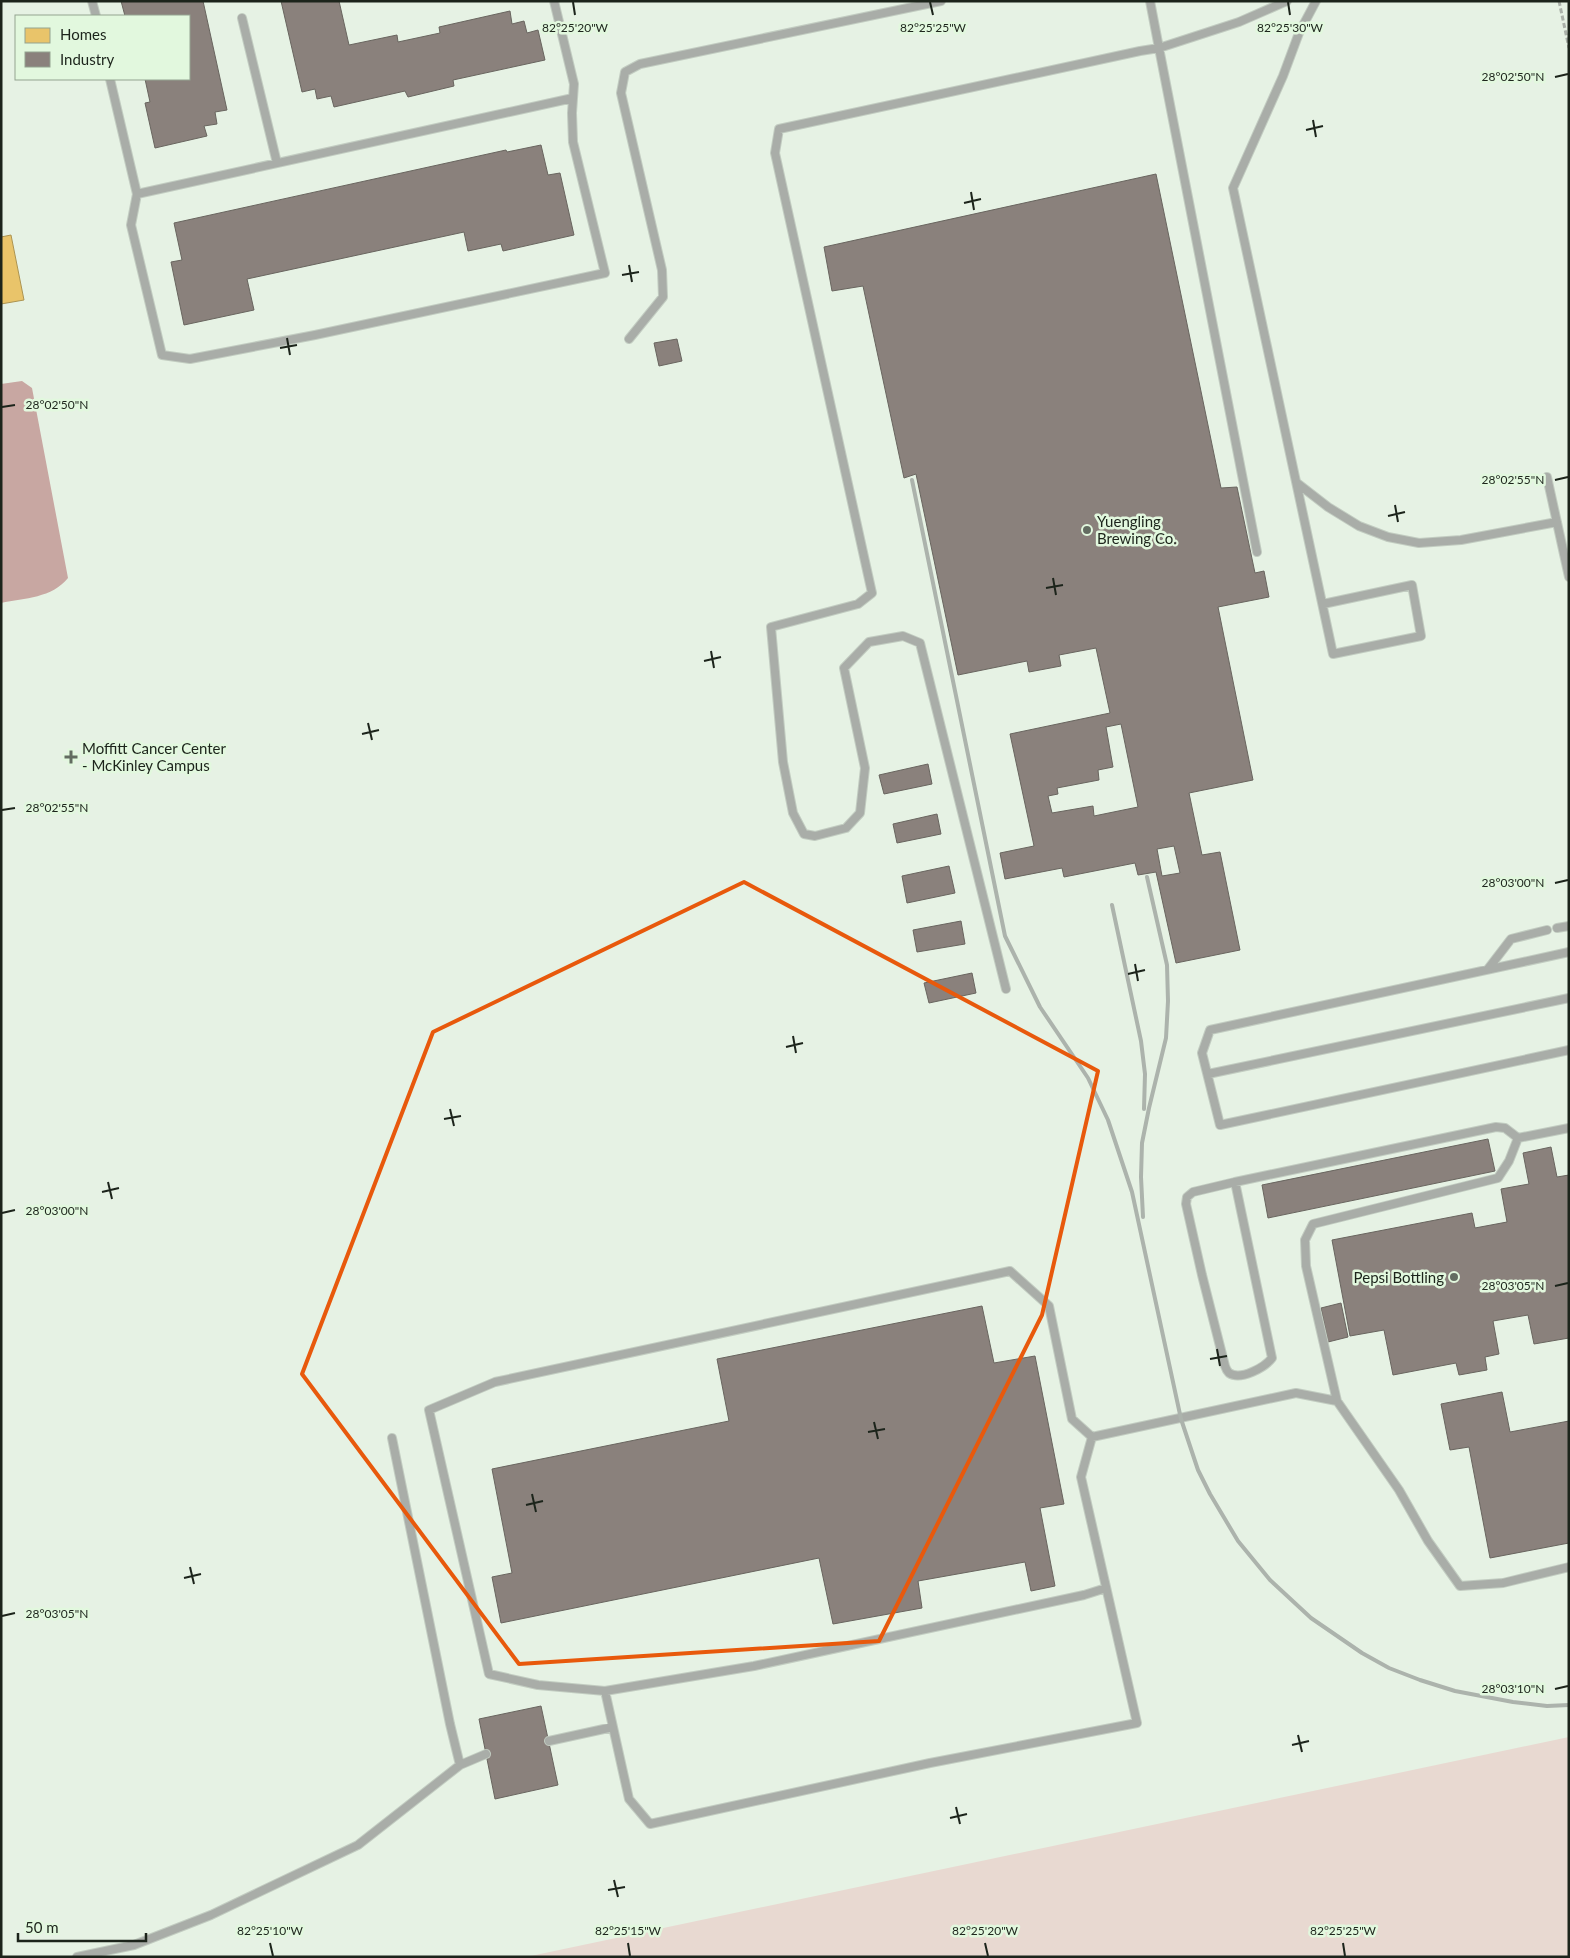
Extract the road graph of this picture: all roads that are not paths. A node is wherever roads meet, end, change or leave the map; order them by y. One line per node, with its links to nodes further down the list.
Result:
1 (92, 1): 7 (lane)
2 (554, 1): 11 (lane)
3 (940, 1): 14 (lane)
4 (1150, 1): 9 (lane)
5 (1287, 1): 9 (lane)
6 (1316, 1): 16 (lane)
7 (96, 15)
8 (242, 18): 12 (lane)
9 (1159, 48): 18 (lane); 26 (lane)
10 (110, 80): 13 (lane)
11 (573, 98): 12 (lane); 13 (lane)
12 (277, 163): 13 (lane)
13 (136, 194)
14 (629, 338)
15 (1548, 477): 17 (lane)
16 (1296, 483): 17 (lane); 20 (lane)
17 (1557, 522): 19 (lane)
18 (1257, 552)
19 (1569, 577)
20 (1323, 604): 20 (lane)
21 (1569, 926): 22 (lane)
22 (1557, 928)
23 (1547, 930): 25 (lane)
24 (1569, 952): 25 (lane)
25 (1488, 969): 29 (lane)
26 (1006, 989)
27 (1569, 998): 29 (lane)
28 (1569, 1050): 29 (lane)
29 (1208, 1074)
30 (1569, 1128): 31 (lane)
31 (1518, 1138): 32 (lane); 33 (lane)
32 (1235, 1182): 32 (lane)
33 (1337, 1401): 34 (lane); 36 (lane)
34 (1092, 1436): 37 (lane); 38 (lane)
35 (392, 1438): 42 (lane)
36 (1569, 1567)
37 (1106, 1588): 38 (lane); 39 (lane)
38 (605, 1691): 39 (lane)
39 (613, 1728): 40 (lane)
40 (549, 1741)
41 (486, 1754): 42 (lane)
42 (460, 1765): 43 (lane)
43 (77, 1957)

